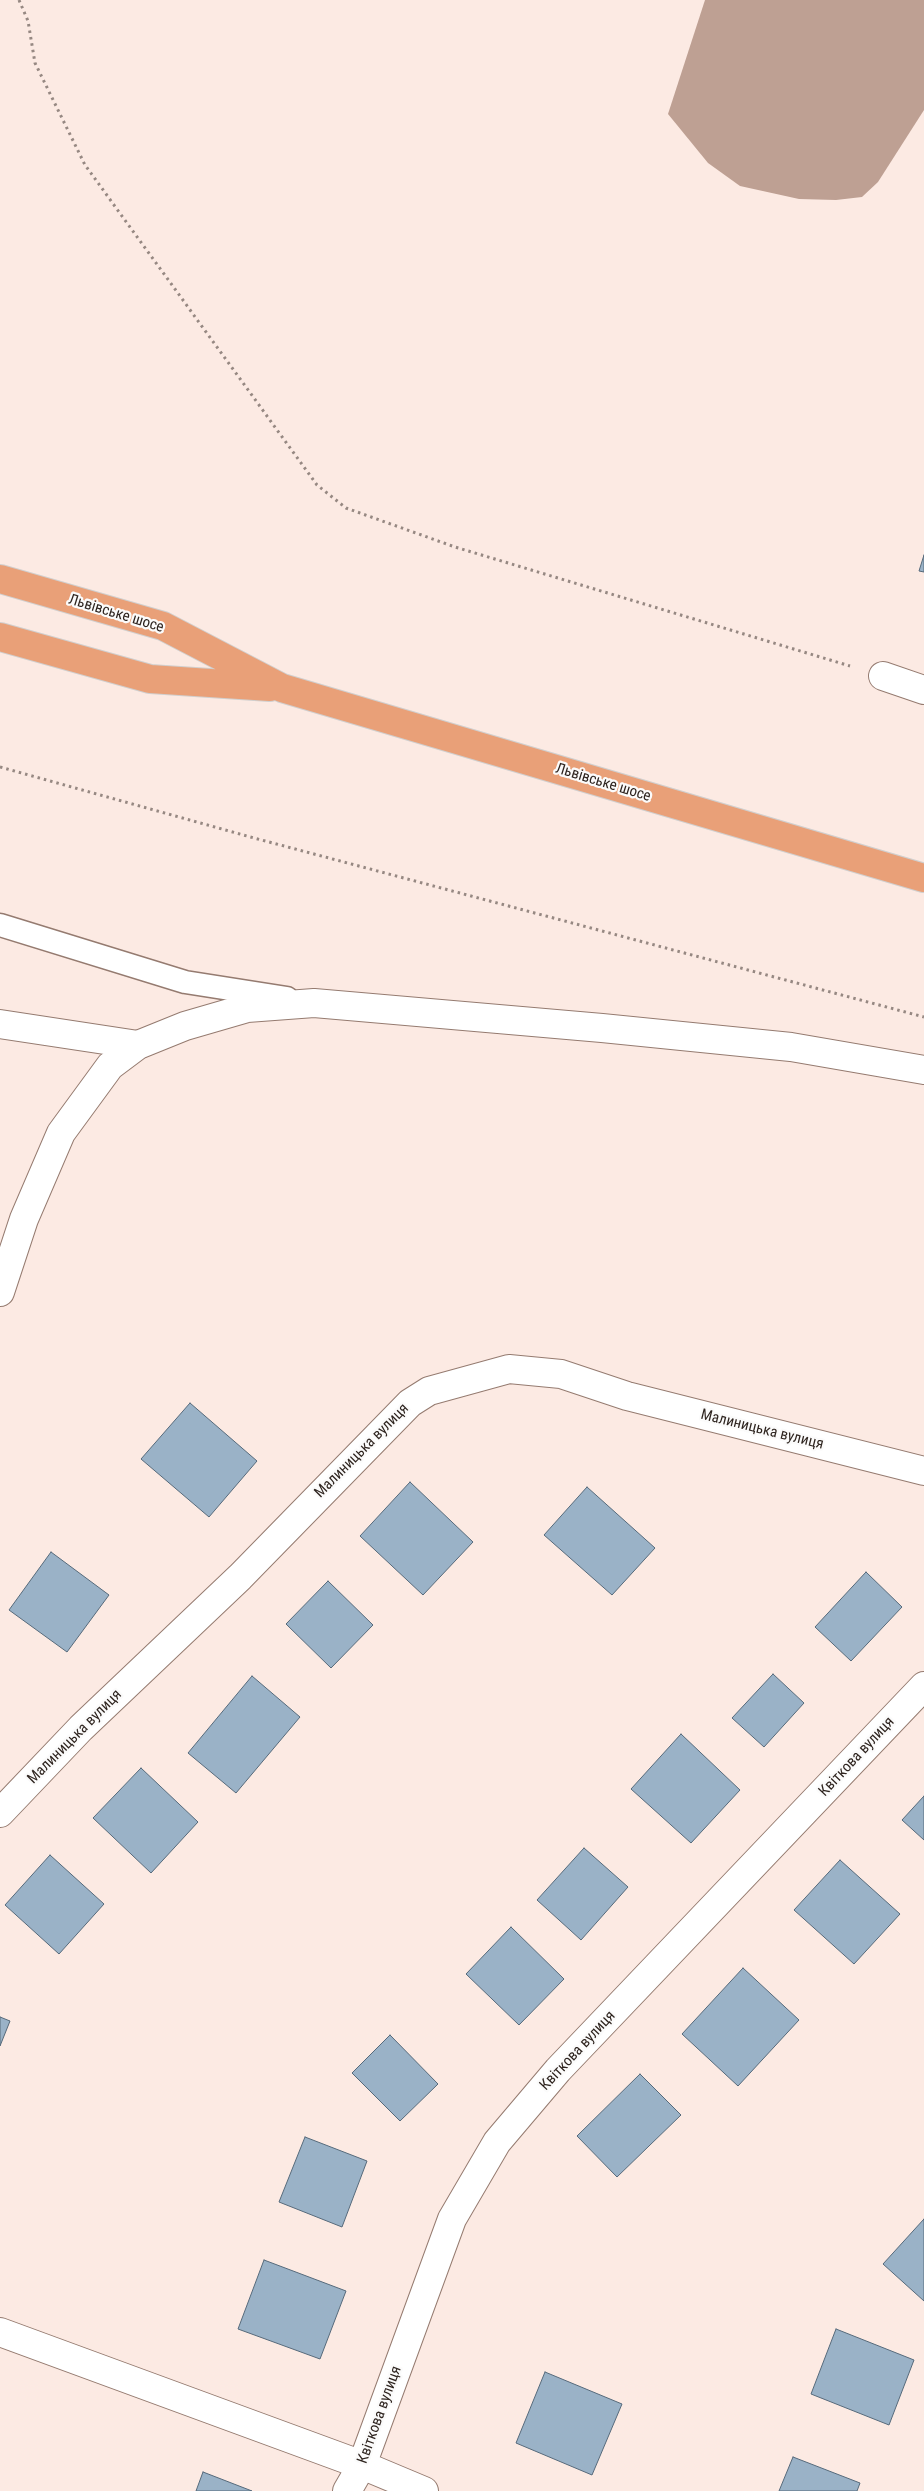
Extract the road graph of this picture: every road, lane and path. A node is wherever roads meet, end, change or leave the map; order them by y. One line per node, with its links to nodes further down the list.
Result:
1 (19, 0): 4 (path)
2 (0, 579): 5 (main road, Львівське шосе)
3 (0, 637): 5 (main road, Львівське шосе)
4 (883, 676): 6 (street)
5 (282, 688): 8 (main road, Львівське шосе)
6 (924, 690)
7 (0, 767): 11 (path)
8 (924, 878)
9 (0, 925): 10 (lane)
10 (314, 1003): 13 (street); 14 (street)
11 (924, 1017)
12 (0, 1024): 13 (street)
13 (138, 1045): 15 (street)
14 (924, 1070)
15 (0, 1292)
16 (924, 1472): 18 (street, Малиницька вулиця)
17 (924, 1686): 20 (street, Квіткова вулиця)
18 (0, 1813)
19 (0, 2332): 20 (street)
20 (362, 2466): 21 (street, Квіткова вулиця); 22 (street)
21 (347, 2491)
22 (424, 2491)

